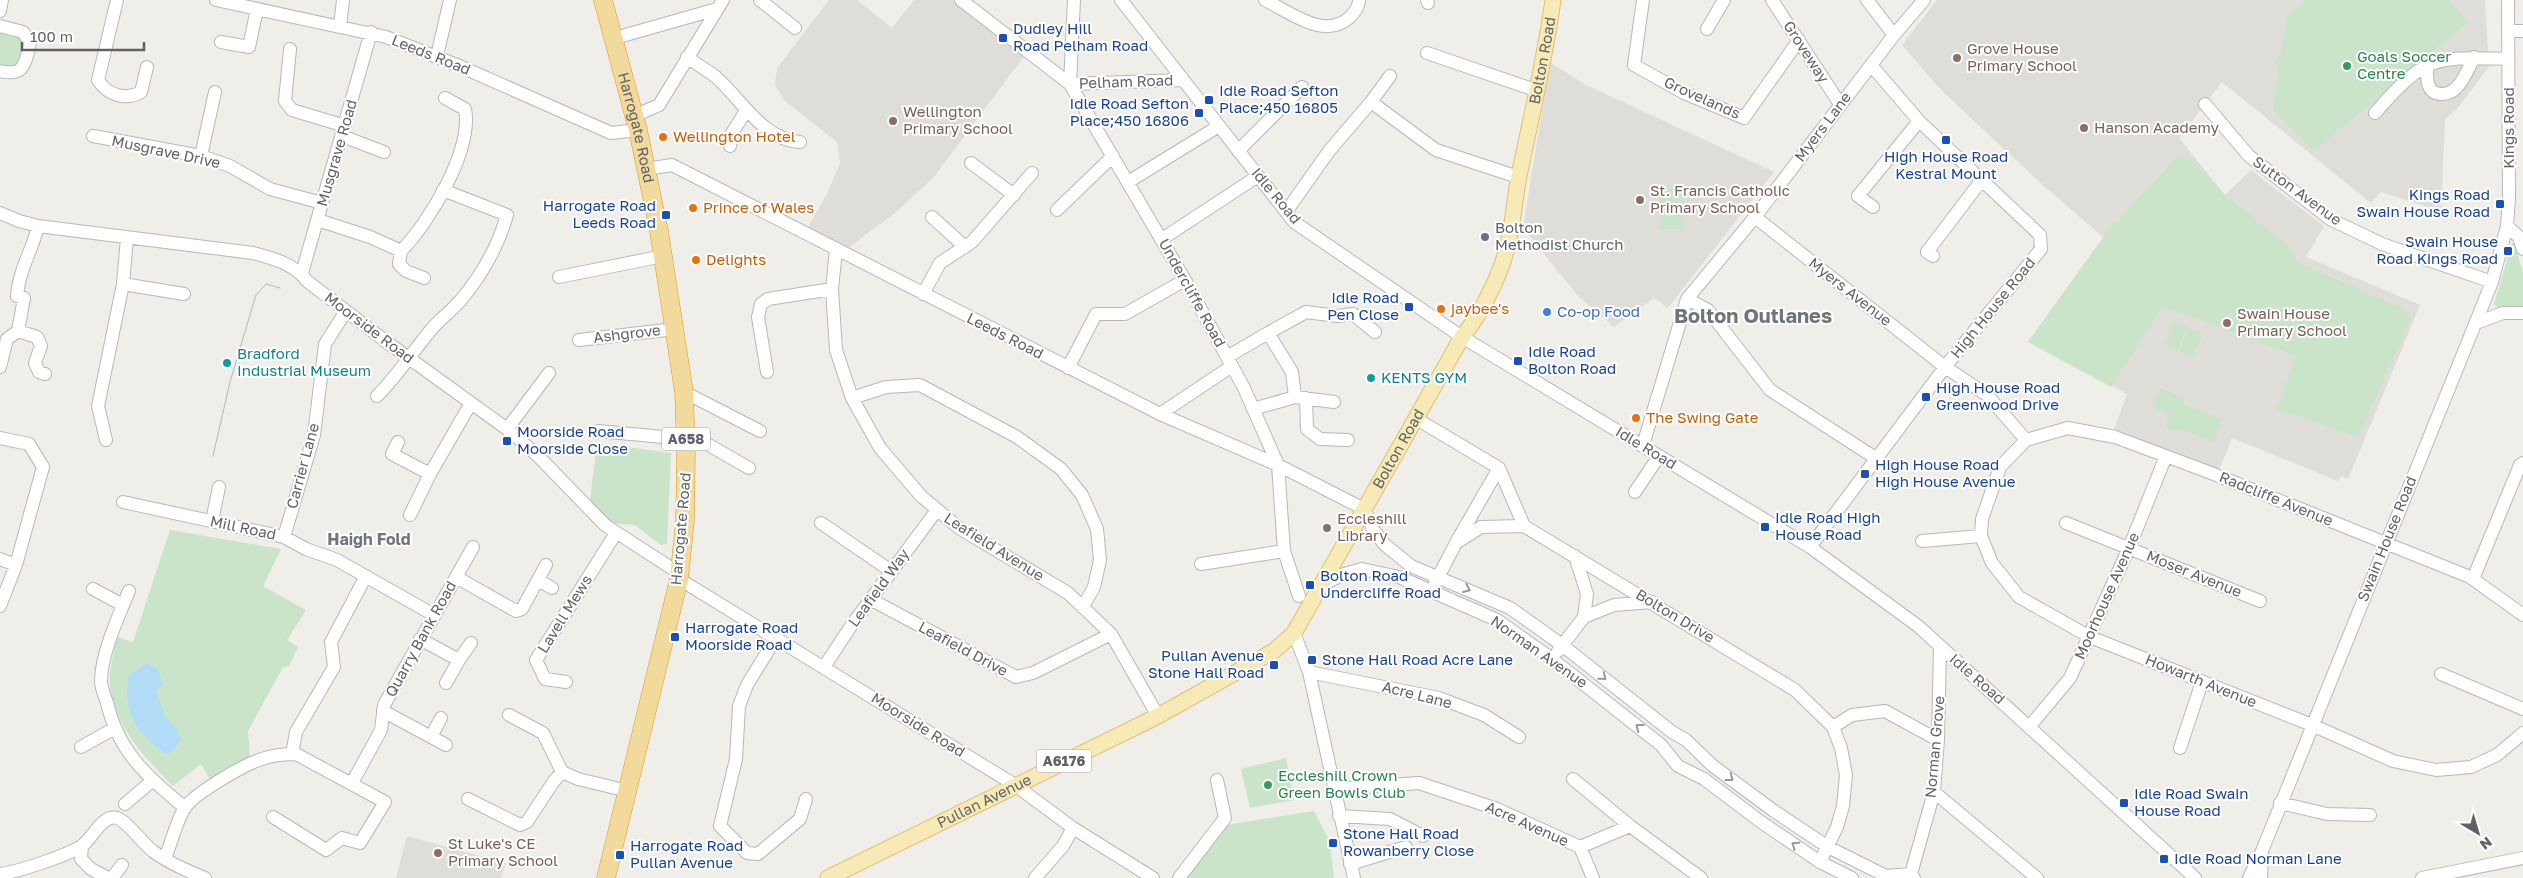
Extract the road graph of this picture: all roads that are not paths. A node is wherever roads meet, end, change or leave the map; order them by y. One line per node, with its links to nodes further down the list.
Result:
1 (2, 0): 22 (street)
2 (117, 0): 42 (street)
3 (216, 0): 21 (street, Leeds Road)
4 (343, 0): 24 (street)
5 (450, 0): 36 (street)
6 (603, 0): 31 (highway, Harrogate Road / A658)
7 (760, 0): 25 (street)
8 (961, 0): 46 (street)
9 (1074, 0): 46 (street)
10 (1120, 0): 45 (street, Idle Road)
11 (1265, 0): 12 (street)
12 (1360, 0)
13 (1553, 0): 48 (main road, Bolton Road / A6176)
14 (1643, 0): 32 (street, Grovelands)
15 (1724, 0): 26 (street)
16 (1772, 0): 32 (street, Groveway)
17 (1867, 0): 30 (street)
18 (1924, 0): 30 (street, Myers Lane)
19 (2508, 0): 27 (street, Kings Road)
20 (720, 5): 31 (street); 38 (street, Leeds Road)
21 (257, 9): 24 (street, Leeds Road); 33 (street)
22 (0, 11)
23 (0, 26): 43 (street)
24 (340, 26): 29 (street, Leeds Road)
25 (795, 28)
26 (1707, 29)
27 (2508, 31): 28 (street); 39 (street, Kings Road)
28 (2523, 31)
29 (370, 32): 36 (street, Leeds Road); 59 (street, Musgrave Road)
30 (1894, 35): 40 (street, Myers Lane)
31 (615, 38): 57 (highway, Harrogate Road / A658)
32 (1799, 40): 52 (street, Groveway)
33 (222, 42)
34 (290, 49): 59 (street)
35 (1427, 53): 48 (street)
36 (436, 56): 57 (street, Leeds Road)
37 (2474, 57): 39 (street); 41 (street); 41 (street)
38 (687, 58): 54 (street); 57 (street, Leeds Road)
39 (2508, 59): 85 (street, Kings Road)
40 (1871, 64): 52 (street, Myers Lane); 56 (street, High House Road)
41 (2427, 64): 55 (street)
42 (147, 67)
43 (0, 71)
44 (1390, 76): 51 (street)
45 (1183, 80): 46 (street, Pelham Road); 58 (street, Idle Road)
46 (1070, 84): 66 (street, Undercliffe Road)
47 (1302, 87): 63 (street)
48 (1538, 91): 71 (main road, Bolton Road / A6176)
49 (215, 92): 65 (street)
50 (445, 98): 74 (street)
51 (1371, 102): 71 (street); 80 (street)
52 (1840, 104): 82 (street, Myers Lane)
53 (2205, 104): 98 (street, Sutton Avenue)
54 (746, 111): 61 (street); 62 (street)
55 (2375, 113)
56 (1918, 121): 72 (street, High House Road); 77 (street)
57 (636, 123): 68 (highway, Harrogate Road / A658)
58 (1219, 126): 63 (street, Idle Road); 73 (street)
59 (343, 131): 64 (street); 76 (street, Musgrave Road)
60 (93, 136): 65 (street, Musgrave Drive)
61 (800, 142)
62 (730, 146)
63 (1238, 151): 70 (street, Idle Road)
64 (384, 152)
65 (201, 156): 76 (street, Musgrave Drive)
66 (1112, 156): 73 (street, Undercliffe Road); 78 (street)
67 (971, 163): 75 (street)
68 (647, 169): 89 (street, Leeds Road); 92 (highway, Harrogate Road / A658)
69 (1032, 173): 75 (street)
70 (1258, 176): 80 (street, Idle Road); 87 (street)
71 (1518, 177): 111 (main road, Bolton Road / A6176)
72 (1981, 181): 93 (street); 116 (street, High House Road)
73 (1128, 182): 87 (street, Undercliffe Road)
74 (443, 190): 91 (street); 113 (street)
75 (1014, 195): 88 (street)
76 (322, 203): 83 (street, Musgrave Road)
77 (1873, 208)
78 (1057, 210)
79 (0, 212): 84 (street, Moorside Road)
80 (1286, 212): 111 (street, Idle Road)
81 (932, 216): 88 (street)
82 (1754, 217): 103 (street, Myers Lane); 116 (street, Myers Avenue)
83 (318, 220): 91 (street); 94 (street, Musgrave Road)
84 (38, 226): 86 (street, Moorside Road); 108 (street)
85 (2507, 226): 90 (street); 98 (street, Swain House Road)
86 (127, 238): 94 (street, Moorside Road); 99 (street)
87 (1162, 239): 97 (street, Undercliffe Road)
88 (965, 247): 102 (street)
89 (836, 250): 100 (street, Leafield Avenue); 102 (street, Leeds Road)
90 (2523, 250)
91 (401, 251): 96 (street)
92 (663, 256): 95 (street); 107 (highway, Harrogate Road / A658)
93 (1933, 256)
94 (302, 273): 104 (street, Moorside Road)
95 (559, 277)
96 (424, 278)
97 (1185, 280): 114 (street, Undercliffe Road); 117 (street)
98 (2492, 282): 106 (street, Swain House Road)
99 (123, 284): 101 (street); 135 (street)
100 (832, 289): 118 (street); 123 (street, Leafield Avenue)
101 (184, 294)
102 (924, 294): 117 (street, Leeds Road)
103 (1687, 299): 139 (street, Myers Lane); 142 (street)
104 (346, 311): 113 (street, Moorside Road); 160 (street, Carrier Lane)
105 (2523, 313): 106 (street)
106 (2476, 323): 163 (street, Swain House Road)
107 (675, 328): 112 (street, Ashgrove); 121 (highway, Harrogate Road / A658)
108 (18, 331): 115 (street); 120 (street)
109 (1375, 332): 110 (street)
110 (1268, 333): 114 (street); 124 (street)
111 (1462, 338): 129 (main road, Bolton Road / A6176); 139 (street, Idle Road)
112 (579, 340)
113 (410, 358): 122 (street); 126 (street, Moorside Road)
114 (1229, 361): 127 (street, Undercliffe Road); 128 (street)
115 (0, 367)
116 (1946, 367): 137 (street, Myers Avenue); 142 (street, High House Road)
117 (1068, 368): 128 (street, Leeds Road)
118 (766, 372)
119 (549, 373): 130 (street)
120 (46, 374)
121 (684, 392): 132 (street); 133 (highway, Harrogate Road / A658)
122 (377, 396)
123 (852, 398): 152 (street, Leafield Avenue); 191 (street)
124 (1300, 398): 125 (street); 127 (street); 136 (street)
125 (1334, 402)
126 (471, 403): 130 (street, Moorside Road); 147 (street)
127 (1253, 409): 144 (street, Undercliffe Road)
128 (1160, 414): 144 (street, Leeds Road)
129 (1415, 418): 146 (street); 151 (main road, Bolton Road / A6176)
130 (507, 429): 158 (street, Moorside Road)
131 (598, 431): 133 (street)
132 (760, 431)
133 (686, 436): 145 (street); 175 (highway, Harrogate Road / A658)
134 (0, 438): 171 (street)
135 (106, 440)
136 (1348, 440)
137 (2026, 440): 141 (street, Radcliffe Avenue); 159 (street)
138 (398, 442): 147 (street)
139 (1643, 445): 140 (street, Idle Road)
140 (1659, 456): 149 (street); 165 (street, Idle Road)
141 (2166, 456): 163 (street, Radcliffe Avenue); 166 (street, Moorhouse Avenue)
142 (1876, 459): 165 (street, High House Road)
143 (2523, 463): 178 (street)
144 (1278, 465): 151 (street, Leeds Road); 167 (street, Undercliffe Road)
145 (749, 468)
146 (1499, 468): 157 (street); 162 (street)
147 (430, 474): 153 (street)
148 (219, 487): 154 (street)
149 (1635, 492)
150 (124, 502): 154 (street, Mill Road)
151 (1364, 509): 177 (street, Norman Avenue); 180 (main road, Bolton Road / A6176)
152 (937, 510): 173 (street, Leafield Way); 191 (street, Leafield Avenue)
153 (410, 514)
154 (212, 521): 160 (street, Mill Road)
155 (821, 523): 173 (street)
156 (2066, 523): 166 (street, Moser Avenue)
157 (1524, 526): 162 (street); 168 (street, Bolton Drive)
158 (616, 532): 175 (street, Moorside Road); 208 (street, Lavell Mews)
159 (1981, 536): 161 (street); 197 (street, Howarth Avenue)
160 (284, 537): 174 (street, Mill Road)
161 (1922, 541)
162 (1456, 543): 177 (street)
163 (2386, 543): 178 (street, Radcliffe Avenue); 216 (street, Swain House Road)
164 (474, 547): 176 (street, Quarry Bank Road)
165 (1810, 547): 202 (street, Idle Road)
166 (2129, 548): 187 (street, Moser Avenue); 197 (street, Moorhouse Avenue)
167 (1284, 551): 170 (street); 185 (street, Undercliffe Road)
168 (1575, 556): 188 (street, Bolton Drive); 194 (street)
169 (0, 560): 171 (street)
170 (1201, 564)
171 (16, 565): 190 (street)
172 (546, 565): 179 (street)
173 (891, 571): 186 (street, Leafield Way)
174 (366, 576): 192 (street, Mill Road); 229 (street)
175 (679, 576): 198 (street, Moorside Road); 239 (highway, Harrogate Road / A658)
176 (456, 577): 179 (street); 192 (street, Quarry Bank Road)
177 (1439, 577): 183 (street); 201 (street, Norman Avenue, one-way to 201)
178 (2473, 579): 193 (street, Radcliffe Avenue)
179 (538, 580): 181 (street)
180 (1320, 586): 183 (street, Norman Avenue); 195 (main road, Bolton Road / A6176)
181 (552, 588)
182 (93, 589): 189 (street)
183 (1431, 590): 203 (street, Norman Avenue)
184 (129, 591): 189 (street)
185 (1299, 596)
186 (870, 599): 196 (street, Leafield Drive); 205 (street, Leafield Way)
187 (2260, 601)
188 (1652, 602): 194 (street); 218 (street, Bolton Drive)
189 (123, 605): 219 (street)
190 (0, 606)
191 (1082, 607): 196 (street, Leafield Avenue)
192 (434, 615): 199 (street, Quarry Bank Road)
193 (2523, 615)
194 (1584, 617): 201 (street)
195 (1294, 633): 206 (street); 214 (main road, Pullan Avenue / A6176)
196 (1110, 634): 214 (street, Leafield Avenue)
197 (2090, 637): 209 (street, Howarth Avenue); 217 (street, Moorhouse Avenue)
198 (776, 638): 205 (street, Moorside Road); 242 (street)
199 (420, 639): 204 (street); 212 (street, Quarry Bank Road)
200 (471, 643): 204 (street)
201 (1562, 645): 203 (street); 220 (street, Norman Avenue, one-way to 220)
202 (1940, 646): 217 (street, Idle Road); 224 (street, Norman Grove)
203 (1552, 658): 226 (street, Norman Avenue, one-way to 203)
204 (458, 660): 210 (street)
205 (824, 667): 237 (street, Moorside Road)
206 (1309, 672): 222 (street, Acre Lane); 238 (street)
207 (2441, 674): 211 (street)
208 (566, 682)
209 (2202, 682): 216 (street, Howarth Avenue); 228 (street)
210 (446, 683)
211 (2523, 708)
212 (383, 711): 223 (street); 236 (street, Quarry Bank Road)
213 (509, 715): 231 (street)
214 (1158, 716): 237 (main road, Pullan Avenue / A6176)
215 (441, 718): 223 (street)
216 (2312, 725): 221 (street, Howarth Avenue); 243 (street, Swain House Road)
217 (2030, 726): 280 (street, Idle Road)
218 (1833, 727): 224 (street); 255 (street, Bolton Drive)
219 (115, 728): 227 (street); 235 (street)
220 (1672, 732): 226 (street); 230 (street, Norman Avenue)
221 (2523, 733)
222 (1519, 736)
223 (431, 737): 225 (street)
224 (1938, 740): 240 (street, Norman Grove)
225 (446, 745)
226 (1661, 745): 233 (street, Norman Avenue)
227 (81, 747)
228 (2180, 748)
229 (292, 754): 236 (street); 245 (street)
230 (1713, 766): 233 (street); 255 (street, Norman Avenue, one-way to 255)
231 (562, 772): 239 (street); 241 (street)
232 (1573, 779): 249 (street)
233 (1704, 779): 259 (street, Norman Avenue, one-way to 233)
234 (1217, 780): 275 (street)
235 (152, 781): 244 (street); 245 (street)
236 (352, 783): 248 (street)
237 (1015, 786): 250 (street, Moorside Road); 272 (main road, Pullan Avenue / A6176)
238 (1334, 789): 247 (street); 254 (street, Acre Avenue)
239 (628, 791): 271 (highway, Harrogate Road / A658)
240 (1934, 792): 264 (street, Norman Grove); 279 (street)
241 (468, 799)
242 (806, 799)
243 (2280, 803): 246 (street); 256 (street, Swain House Road)
244 (125, 804)
245 (185, 808): 258 (street)
246 (2370, 815)
247 (1339, 816): 251 (street); 260 (street)
248 (274, 817)
249 (1630, 826): 254 (street, Acre Avenue); 278 (street)
250 (1073, 828): 263 (street, Moorside Road); 273 (street)
251 (1423, 836)
252 (82, 846): 258 (street); 262 (street); 268 (street)
253 (1406, 847): 260 (street)
254 (1580, 847): 277 (street)
255 (1828, 847): 259 (street, Bolton Drive); 266 (street, Norman Avenue)
256 (2262, 851): 281 (street, Swain House Road); 282 (street, Swain House Road)
257 (2523, 858): 267 (street)
258 (165, 859): 270 (street)
259 (1820, 862): 265 (street, Norman Avenue)
260 (1350, 864): 276 (street)
261 (122, 865): 269 (street)
262 (0, 874)
263 (1137, 874): 274 (street, Moorside Road)
264 (1912, 876): 266 (street, Norman Avenue)
265 (1850, 877)
266 (1885, 877)
267 (2429, 877)
268 (108, 878)
269 (112, 878)
270 (205, 878)
271 (606, 878)
272 (828, 878)
273 (1035, 878)
274 (1153, 878)
275 (1179, 878)
276 (1354, 878)
277 (1593, 878)
278 (1701, 878)
279 (2037, 878)
280 (2195, 878)
281 (2249, 878)
282 (2261, 878)

